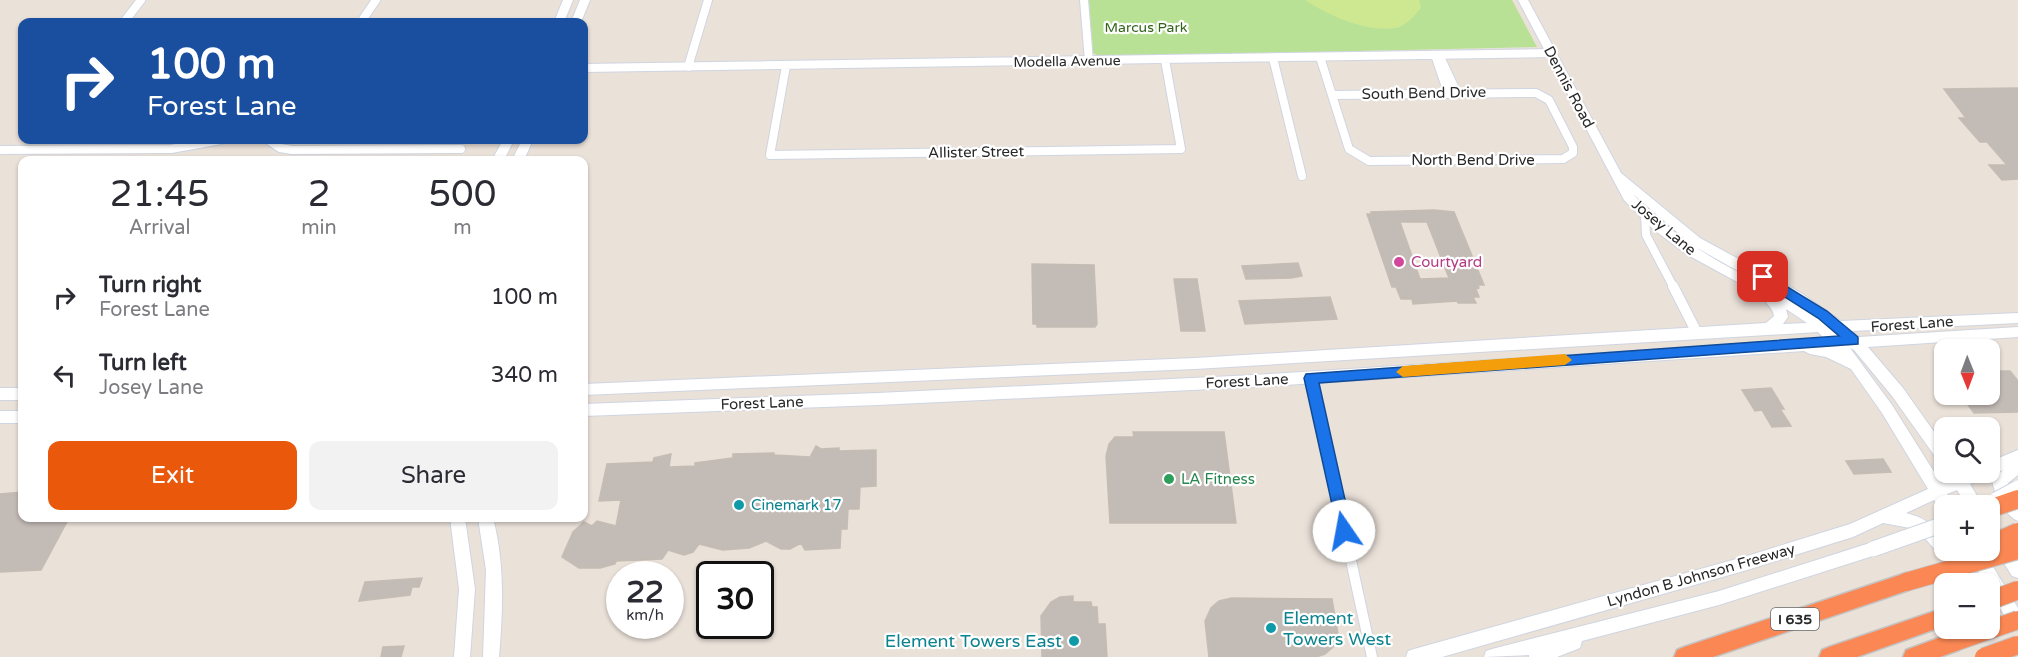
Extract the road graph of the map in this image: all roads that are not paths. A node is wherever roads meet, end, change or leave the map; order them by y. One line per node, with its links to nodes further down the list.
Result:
1 (141, 0): 8 (street)
2 (376, 0): 9 (street)
3 (568, 0): 10 (main road)
4 (585, 0): 11 (main road)
5 (708, 0): 19 (street)
6 (1084, 0): 17 (street)
7 (1523, 0): 12 (main road, Dennis Road)
8 (126, 18)
9 (364, 18)
10 (561, 18)
11 (578, 18)
12 (1551, 53): 13 (street, Modella Avenue); 28 (main road, Dennis Road)
13 (1435, 55): 14 (street, Modella Avenue); 21 (street)
14 (1320, 57): 15 (street, Modella Avenue); 22 (street)
15 (1273, 58): 16 (street, Modella Avenue); 29 (street)
16 (1165, 60): 17 (street, Modella Avenue); 18 (street, Allister Street)
17 (1089, 61): 18 (street, Modella Avenue)
18 (786, 66): 19 (street, Modella Avenue)
19 (688, 67): 20 (street, Modella Avenue)
20 (588, 68)
21 (1453, 93): 22 (street, South Bend Drive); 27 (street, South Bend Drive)
22 (1333, 95): 27 (street, North Bend Drive)
23 (199, 144): 26 (street)
24 (274, 144): 25 (street)
25 (461, 149)
26 (0, 150)
27 (1570, 156)
28 (1616, 174): 30 (main road, Josey Lane); 31 (main road, Josey Lane)
29 (1302, 176)
30 (1645, 215): 31 (main road, Josey Lane); 37 (street)
31 (1693, 245): 32 (main road, Josey Lane); 39 (main road, Josey Lane)
32 (1750, 283): 34 (main road, Josey Lane); 35 (main road)
33 (2018, 318): 39 (main road, Forest Lane)
34 (1823, 329): 35 (main road, Forest Lane); 39 (main road, Josey Lane)
35 (1760, 330): 37 (main road, Forest Lane)
36 (2018, 332): 40 (main road, Forest Lane)
37 (1697, 333): 38 (main road, Forest Lane)
38 (1646, 335): 43 (main road, Forest Lane); 44 (main road)
39 (1838, 335): 41 (main road, Forest Lane); 42 (main road, Forest Lane); 48 (main road, Josey Lane)
40 (1892, 339): 41 (main road, Forest Lane); 49 (main road)
41 (1853, 340): 49 (main road)
42 (1778, 345): 44 (main road, Forest Lane); 48 (main road)
43 (1493, 346): 45 (main road, Forest Lane); 46 (main road)
44 (1656, 353): 46 (main road, Forest Lane)
45 (1306, 357): 47 (main road, Forest Lane); 50 (main road)
46 (1502, 364): 50 (main road, Forest Lane)
47 (1045, 370): 51 (main road, Forest Lane); 54 (main road)
48 (1859, 370): 67 (main road, Josey Lane)
49 (1881, 371): 62 (main road)
50 (1311, 378): 54 (main road, Forest Lane); 95 (street)
51 (879, 379): 52 (main road, Forest Lane); 57 (main road)
52 (747, 384): 53 (main road, Forest Lane); 58 (main road)
53 (588, 390)
54 (1046, 391): 57 (main road, Forest Lane)
55 (0, 394): 56 (main road)
56 (18, 394)
57 (878, 399): 58 (main road, Forest Lane)
58 (744, 404): 59 (main road, Forest Lane)
59 (588, 410)
60 (0, 417): 61 (main road)
61 (18, 417)
62 (1934, 444)
63 (2018, 456): 64 (main road)
64 (2000, 464)
65 (2018, 467): 72 (main road)
66 (2018, 488): 68 (main road, bridge)
67 (1939, 495)
68 (2000, 498)
69 (2018, 499): 71 (highway, bridge)
70 (1934, 502): 73 (main road, Lyndon B Johnson Freeway)
71 (2000, 505)
72 (2018, 514)
73 (1883, 518): 78 (main road); 96 (main road, Lyndon B Johnson Freeway)
74 (457, 522): 93 (main road)
75 (487, 522): 94 (main road)
76 (1934, 528): 90 (main road, bridge)
77 (2018, 532): 79 (highway, bridge)
78 (1934, 536)
79 (2000, 540)
80 (2000, 542): 84 (main road)
81 (2018, 550): 85 (highway, I 635, bridge)
82 (1951, 561): 85 (highway, bridge)
83 (1982, 561): 89 (main road)
84 (2018, 571)
85 (1906, 582): 99 (highway, I 635)
86 (2018, 590): 87 (highway, bridge)
87 (2000, 597)
88 (1934, 620): 100 (highway)
89 (2018, 621): 101 (highway, bridge)
90 (1621, 624): 97 (main road); 98 (main road)
91 (1998, 639): 103 (main road)
92 (2018, 645): 102 (highway, bridge)
93 (462, 657)
94 (491, 657)
95 (1372, 657)
96 (1414, 657)
97 (1492, 657)
98 (1537, 657)
99 (1684, 657)
100 (1829, 657)
101 (1913, 657)
102 (1984, 657)
103 (2008, 657)

